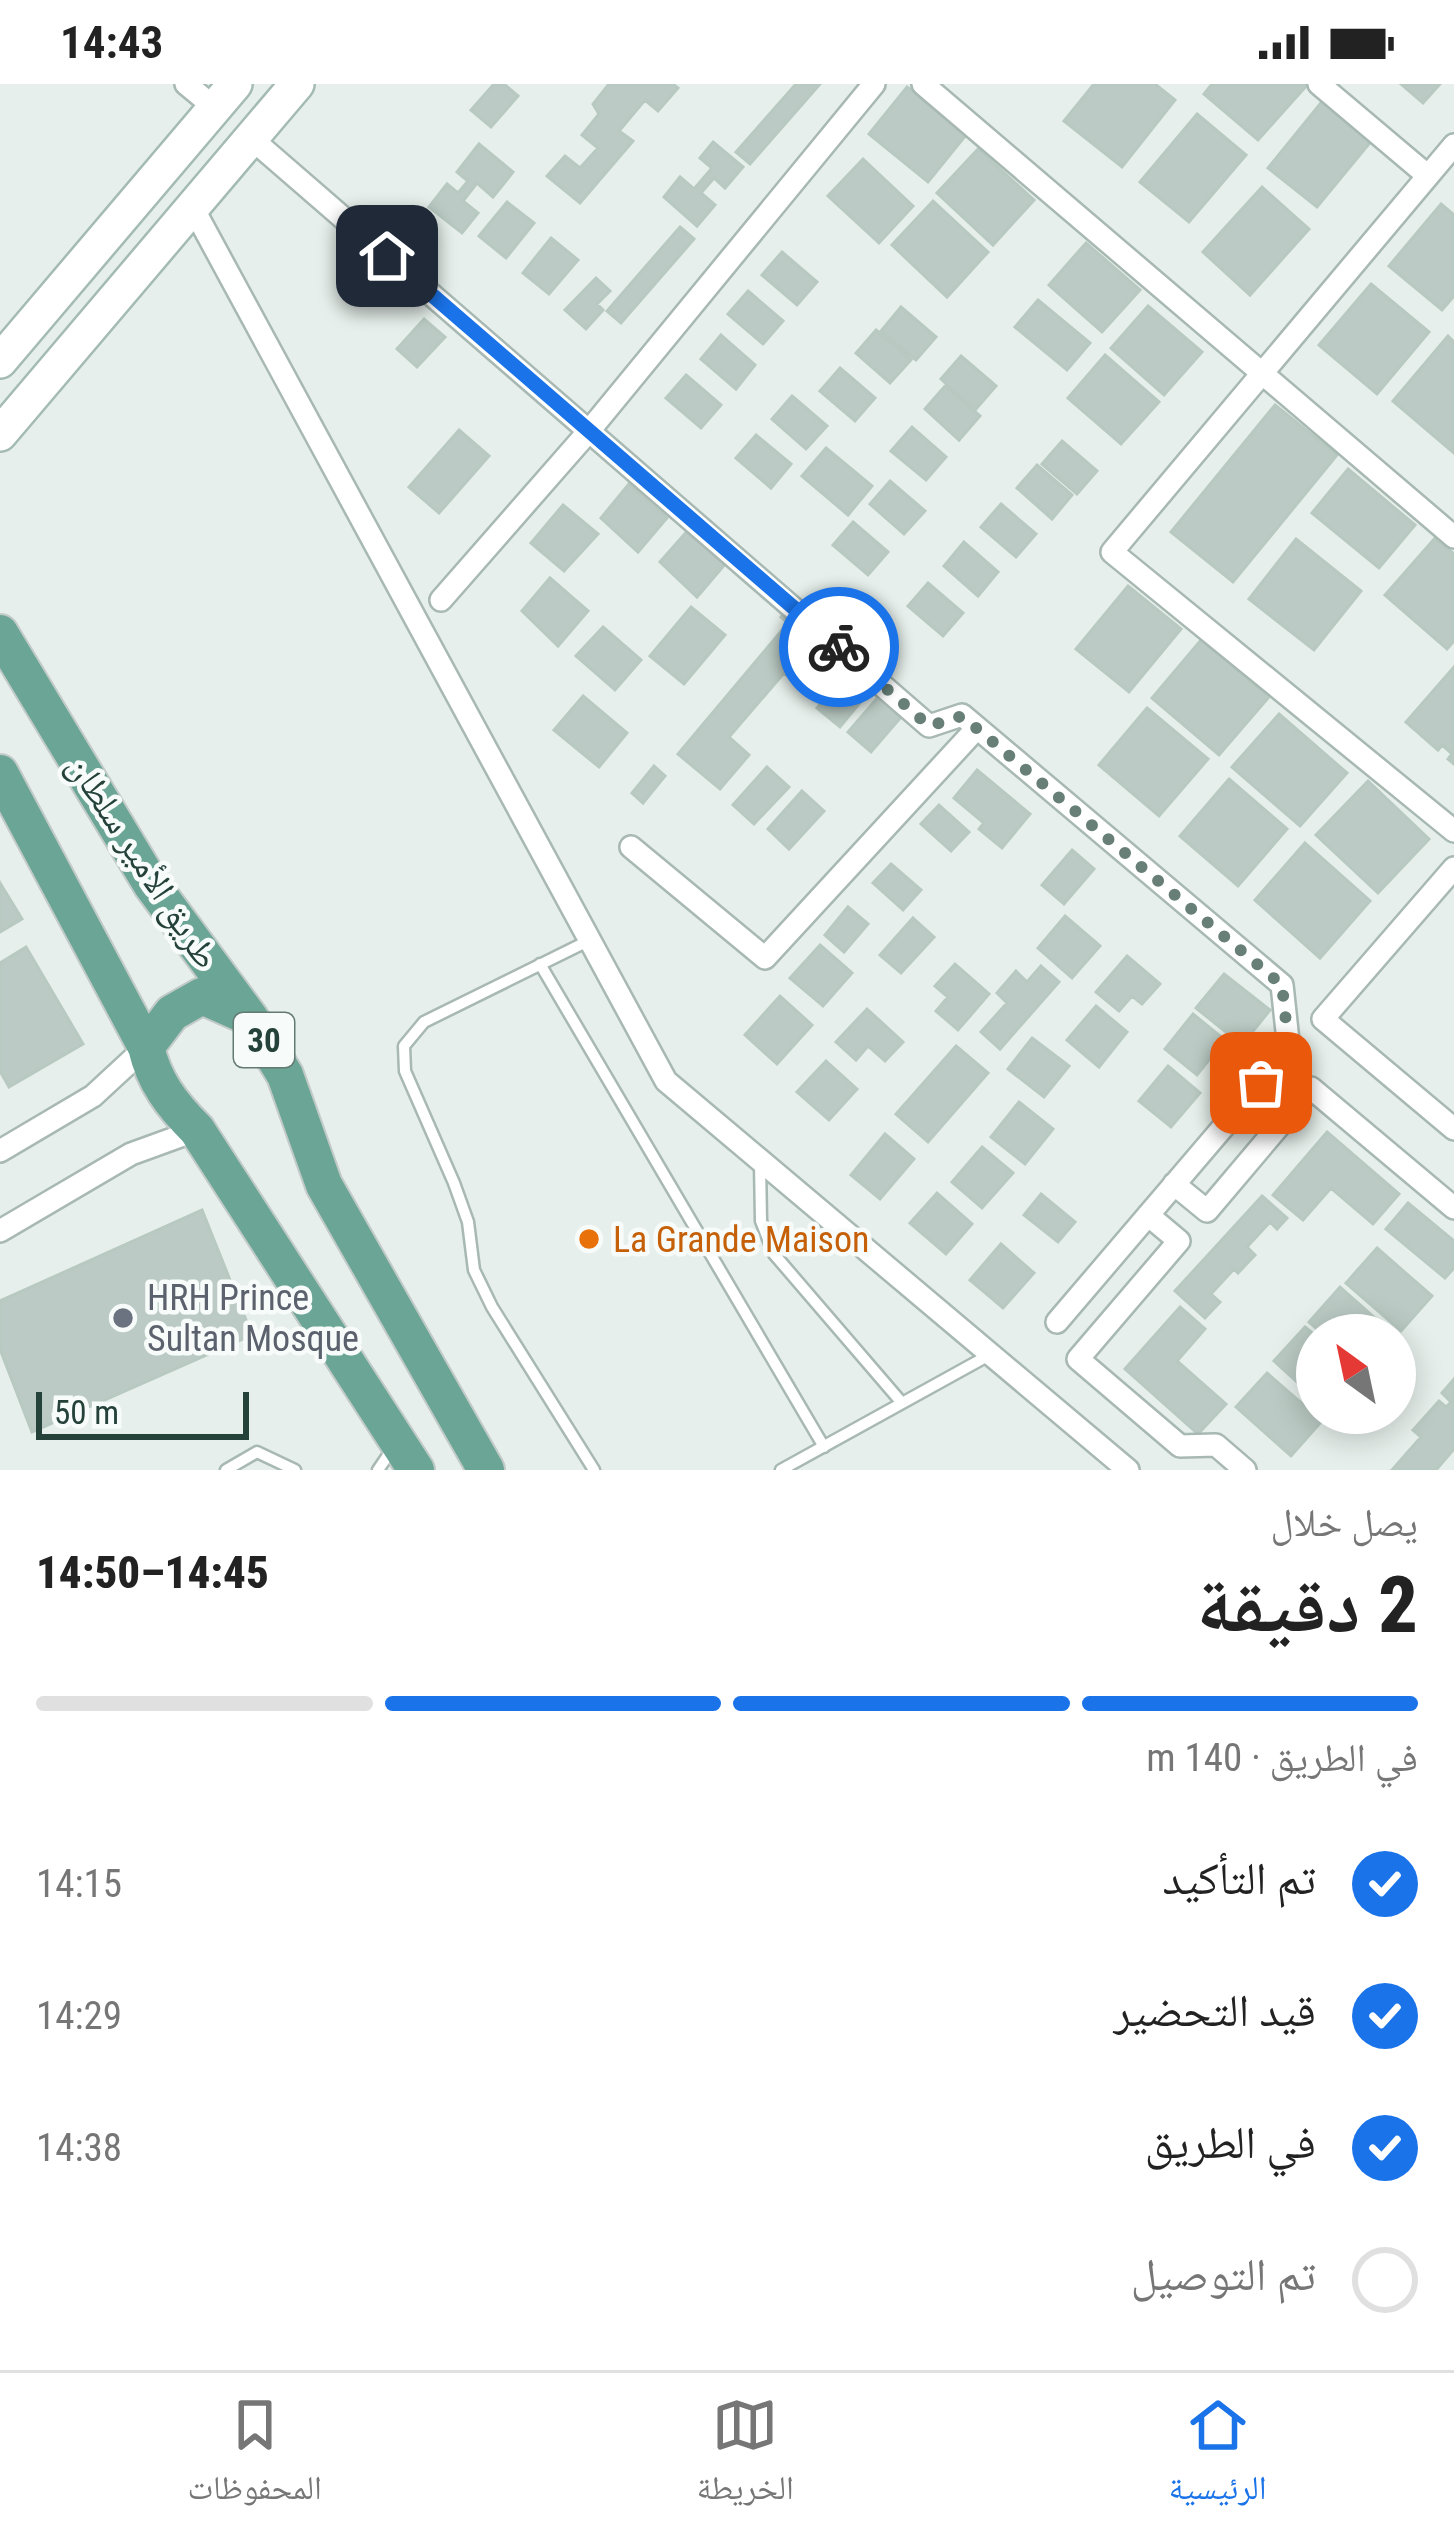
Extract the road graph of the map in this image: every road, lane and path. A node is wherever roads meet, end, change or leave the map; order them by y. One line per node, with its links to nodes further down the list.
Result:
1 (186, 84): 6 (street)
2 (297, 84): 7 (street)
3 (874, 84): 13 (street)
4 (923, 84): 12 (street)
5 (1319, 84): 9 (street)
6 (225, 96): 11 (street)
7 (253, 139): 10 (street); 13 (street)
8 (1454, 145): 9 (street)
9 (1428, 176): 12 (street)
10 (193, 208): 14 (street); 23 (street)
11 (0, 362)
12 (1261, 375): 15 (street); 20 (street)
13 (589, 430): 16 (street); 18 (street)
14 (0, 434)
15 (1452, 531)
16 (441, 600)
17 (0, 633): 25 (main road, طريق الأمير سلطان / 30)
18 (977, 728): 21 (street); 31 (street)
19 (0, 772): 26 (main road, طريق الأمير سلطان)
20 (1454, 831)
21 (631, 847)
22 (1454, 868): 27 (street)
23 (590, 940): 24 (lane); 30 (street)
24 (540, 964): 38 (lane); 43 (lane)
25 (250, 1018): 26 (main road); 42 (main road, طريق الأمير سلطان / 30)
26 (146, 1047): 28 (main road, طريق الأمير سلطان); 29 (street)
27 (1454, 1129)
28 (197, 1130): 34 (street); 39 (main road, طريق الأمير سلطان)
29 (0, 1150)
30 (760, 1160): 36 (street); 37 (lane)
31 (1174, 1184): 32 (street); 33 (street)
32 (1454, 1208)
33 (1148, 1215): 35 (street); 46 (street)
34 (0, 1232)
35 (1057, 1322)
36 (991, 1354): 37 (lane); 45 (street)
37 (902, 1403): 38 (lane)
38 (824, 1447): 44 (lane)
39 (397, 1461)
40 (226, 1470): 41 (lane)
41 (295, 1470)
42 (486, 1470)
43 (594, 1470)
44 (781, 1470)
45 (1128, 1470)
46 (1245, 1470)

